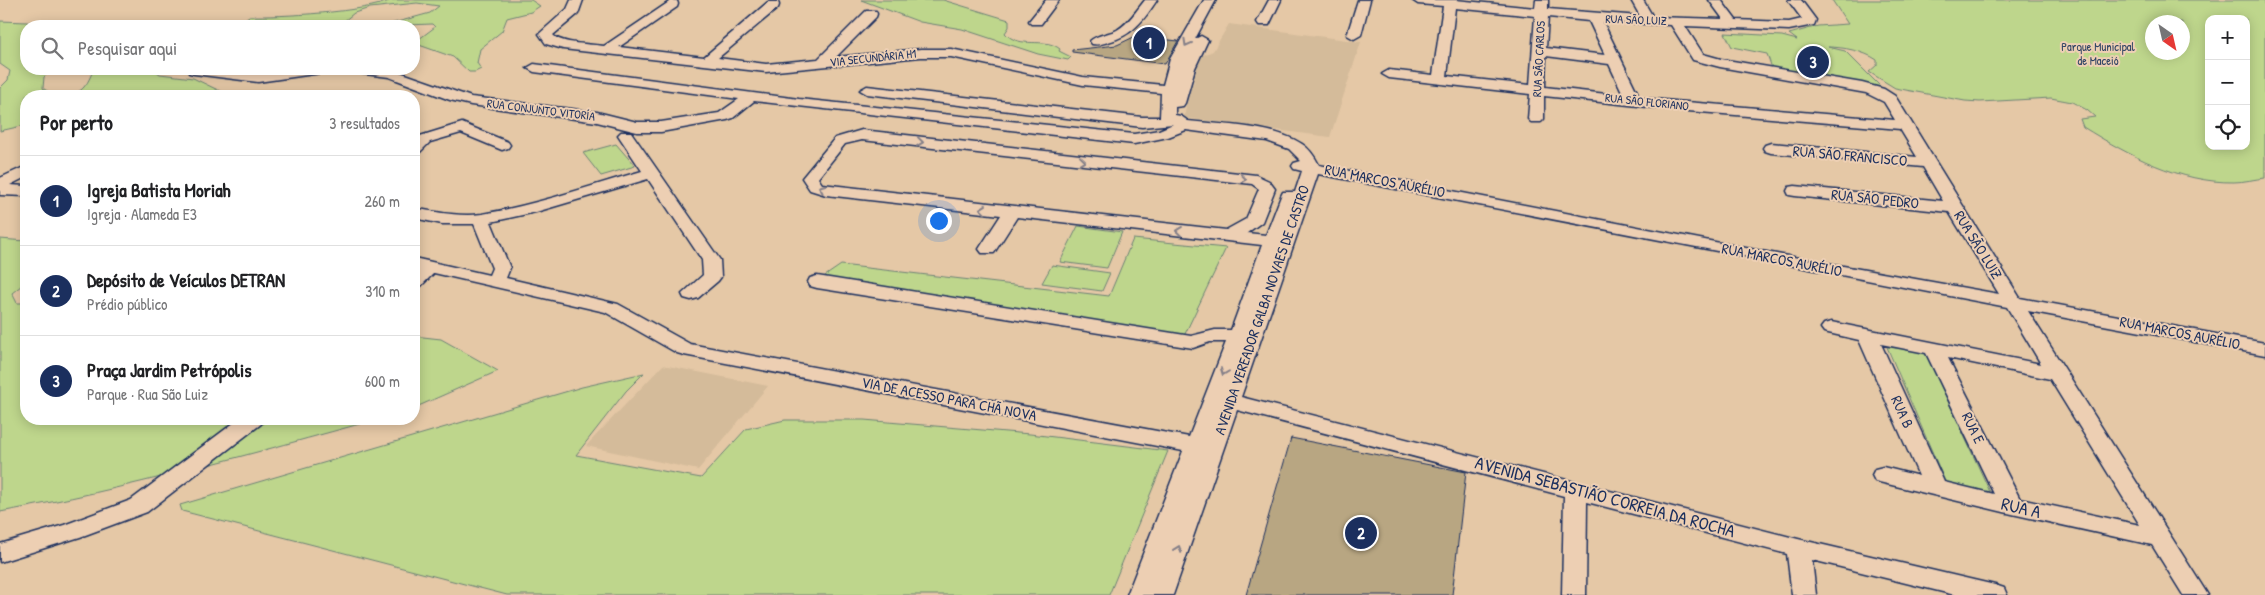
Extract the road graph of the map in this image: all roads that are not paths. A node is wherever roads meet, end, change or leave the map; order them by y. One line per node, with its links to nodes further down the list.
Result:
1 (577, 0): 25 (street, VIA SECUNDÁRIA H1)
2 (1052, 0): 19 (street)
3 (1151, 0): 24 (street)
4 (1210, 0): 37 (street, one-way to 37)
5 (1220, 0): 37 (street)
6 (1275, 0): 21 (street)
7 (1364, 0): 23 (street)
8 (1418, 0): 12 (street, RUA SÃO LUIZ)
9 (1637, 0): 18 (street)
10 (1715, 0): 22 (street)
11 (1794, 0): 22 (street, RUA SÃO LUIZ)
12 (1450, 2): 15 (street, RUA SÃO LUIZ); 35 (street)
13 (672, 4): 25 (street)
14 (773, 5): 28 (street)
15 (1542, 6): 17 (street, RUA SÃO LUIZ); 26 (street, RUA SÃO CARLOS)
16 (871, 14): 29 (street)
17 (1594, 18): 18 (street, RUA SÃO LUIZ); 27 (street)
18 (1649, 20): 20 (street, RUA SÃO LUIZ)
19 (1036, 21)
20 (1675, 21): 22 (street, RUA SÃO LUIZ); 44 (street, RUA SÃO LUIZ)
21 (1264, 22)
22 (1732, 23)
23 (1354, 35)
24 (1097, 41)
25 (608, 50): 28 (street, VIA SECUNDÁRIA H1)
26 (1538, 50): 27 (street); 38 (street, RUA SÃO CARLOS)
27 (1613, 60): 40 (street)
28 (707, 61): 29 (street, VIA SECUNDÁRIA H1)
29 (821, 64): 37 (street, VIA SECUNDÁRIA H1)
30 (534, 68): 39 (street)
31 (1389, 74): 35 (street, RUA SÃO FLORIANO)
32 (234, 75): 33 (street)
33 (279, 75)
34 (396, 75): 41 (street, RUA CONJUNTO VITORÍA)
35 (1440, 79): 38 (street, RUA SÃO FLORIANO)
36 (866, 90): 43 (street, AVENIDA VEREADOR GALBA NOVAES DE CASTRO)
37 (1175, 90): 43 (street)
38 (1536, 90): 40 (street, RUA SÃO FLORIANO); 42 (street, RUA SÃO CARLOS)
39 (752, 96): 41 (street); 43 (street)
40 (1634, 101): 44 (street, RUA SÃO FLORIANO)
41 (728, 115)
42 (1536, 119)
43 (1176, 123): 50 (street, AVENIDA VEREADOR GALBA NOVAES DE CASTRO)
44 (1905, 125): 49 (street, RUA SÃO LUIZ)
45 (626, 135): 52 (street)
46 (420, 144): 47 (street)
47 (502, 145)
48 (1771, 148): 49 (street, RUA SÃO FRANCISCO)
49 (1929, 163): 57 (street, RUA SÃO LUIZ)
50 (1306, 166): 62 (street, AVENIDA VEREADOR GALBA NOVAES DE CASTRO); 68 (street, RUA MARCOS AURÉLIO); 76 (street, AVENIDA VEREADOR GALBA NOVAES DE CASTRO)
51 (20, 174): 53 (street)
52 (652, 174): 60 (street); 67 (street)
53 (0, 184)
54 (0, 190): 55 (street)
55 (20, 191)
56 (1795, 191): 57 (street, RUA SÃO PEDRO)
57 (1954, 206): 68 (street, RUA SÃO LUIZ)
58 (1012, 212): 61 (street, one-way to 58); 61 (street, one-way to 61); 63 (street)
59 (420, 214): 60 (street)
60 (481, 220): 65 (street)
61 (1227, 237): 62 (street)
62 (1272, 241): 70 (street, AVENIDA VEREADOR GALBA NOVAES DE CASTRO)
63 (988, 249)
64 (422, 264): 65 (street)
65 (494, 280): 72 (street)
66 (817, 282): 70 (street)
67 (691, 294)
68 (2013, 301): 73 (street, RUA MARCOS AURÉLIO); 75 (street, RUA SÃO LUIZ)
69 (1831, 328): 71 (street)
70 (1238, 337): 76 (street, AVENIDA VEREADOR GALBA NOVAES DE CASTRO, one-way to 76)
71 (1868, 337): 74 (street); 80 (street, RUA B)
72 (684, 349): 78 (street, VIA DE ACESSO PARA CHÃ NOVA)
73 (2265, 349)
74 (1934, 350): 75 (street); 82 (street, RUA E)
75 (2057, 374): 83 (street, RUA SÃO LUIZ)
76 (1223, 399): 78 (street, AVENIDA VEREADOR GALBA NOVAES DE CASTRO); 81 (street, AVENIDA SEBASTIÃO CORREIA DA ROCHA)
77 (245, 425): 85 (street)
78 (1205, 447): 87 (street, AVENIDA VEREADOR GALBA NOVAES DE CASTRO); 88 (street, AVENIDA VEREADOR GALBA NOVAES DE CASTRO, one-way to 78)
79 (1883, 475): 80 (street, RUA A)
80 (1936, 488): 82 (street, RUA A)
81 (1576, 489): 84 (street, AVENIDA SEBASTIÃO CORREIA DA ROCHA); 89 (street)
82 (2012, 506): 83 (street, RUA A)
83 (2160, 538): 92 (street, RUA SÃO LUIZ)
84 (1798, 548): 86 (street, AVENIDA SEBASTIÃO CORREIA DA ROCHA); 90 (street)
85 (0, 553)
86 (1938, 588): 91 (street, AVENIDA SEBASTIÃO CORREIA DA ROCHA)
87 (1139, 595)
88 (1161, 595)
89 (1574, 595)
90 (1804, 595)
91 (1995, 595)
92 (2196, 595)

